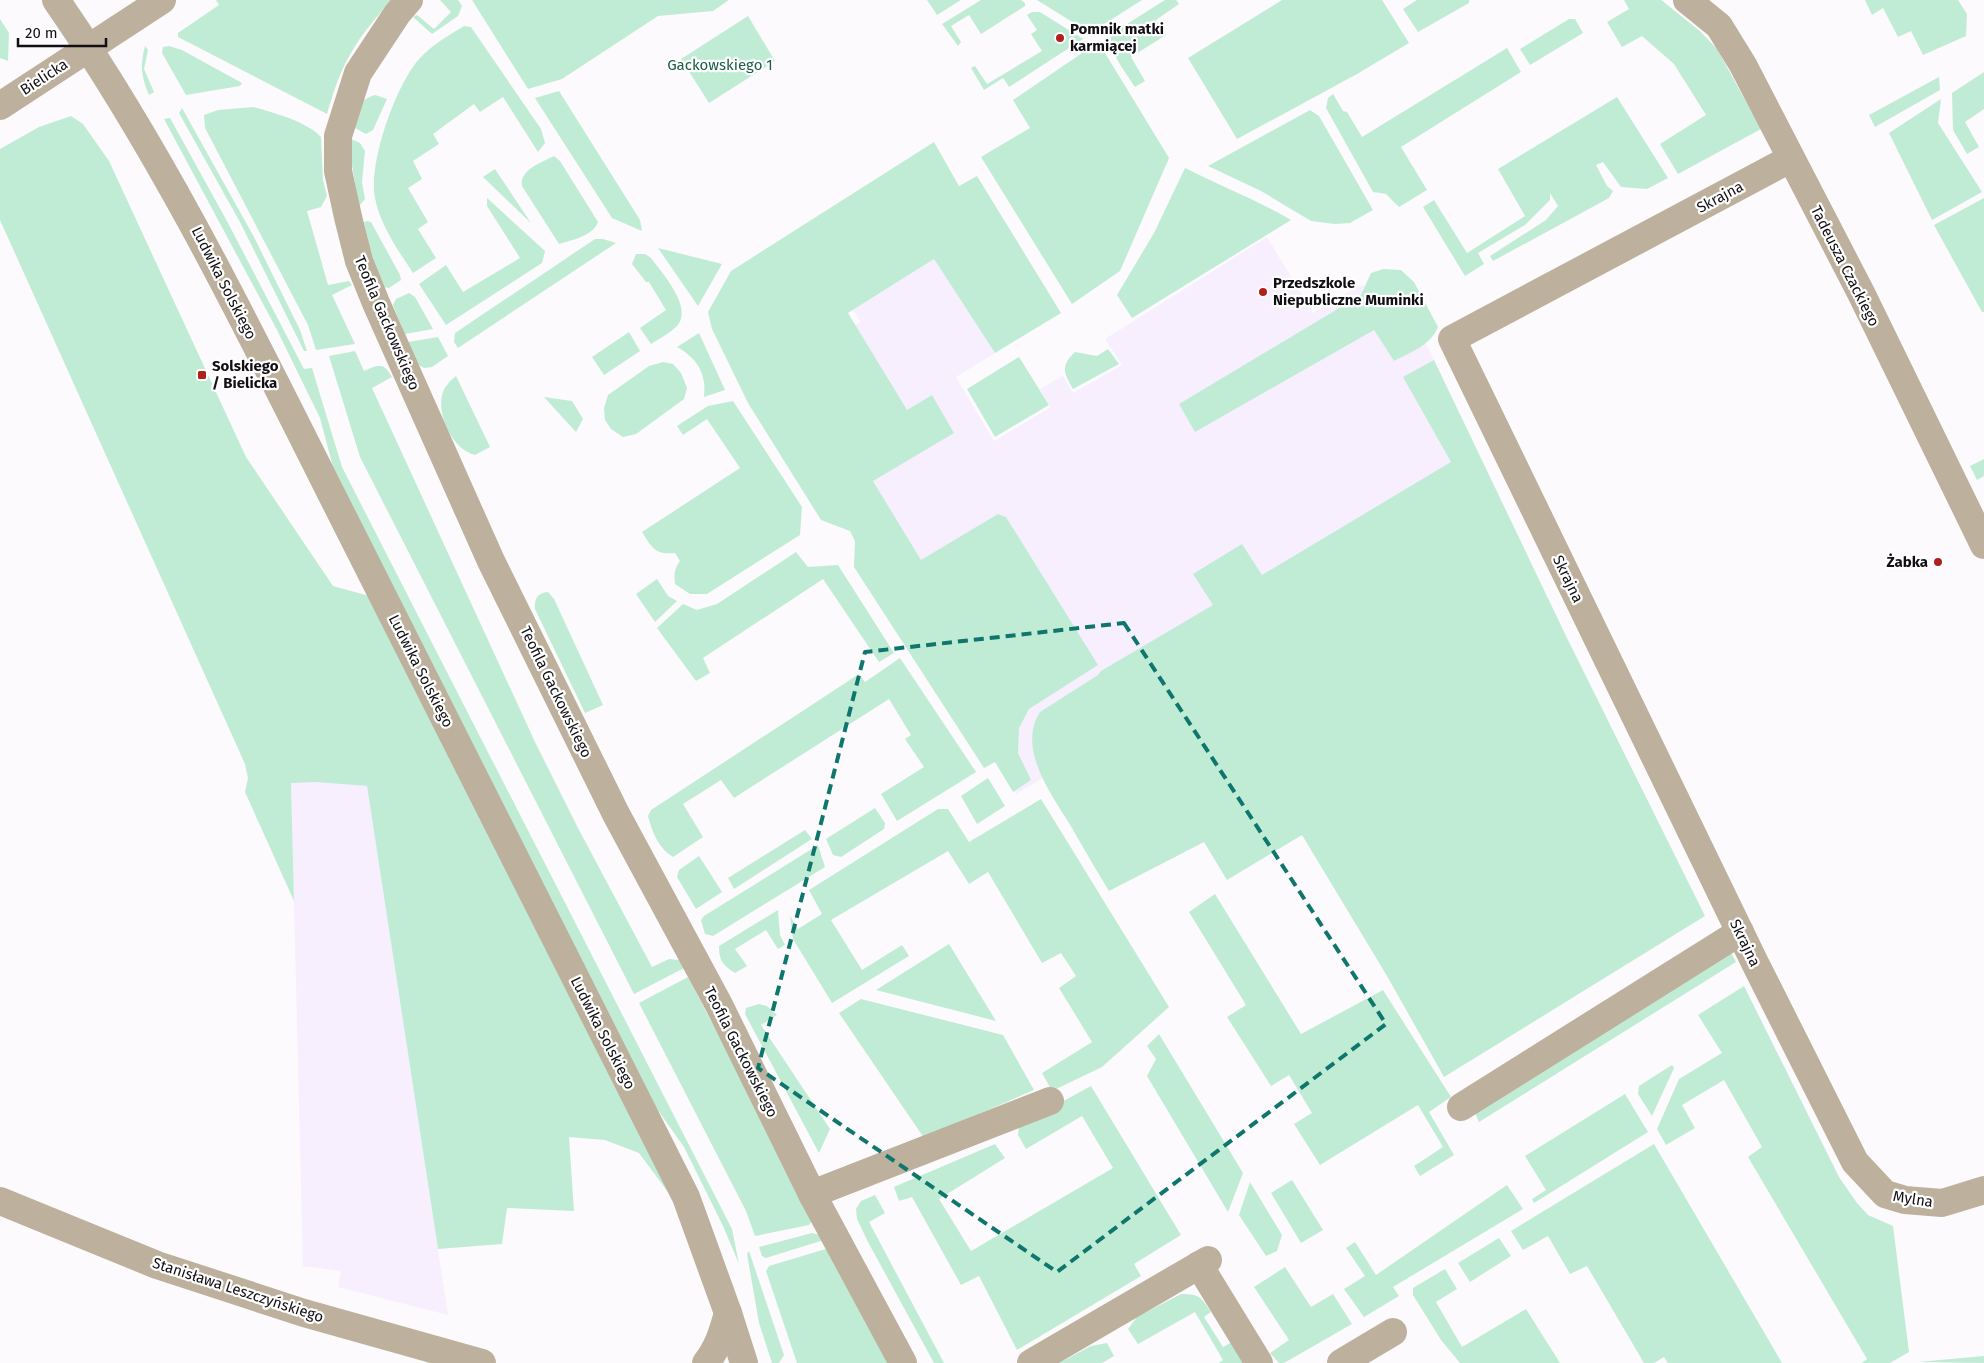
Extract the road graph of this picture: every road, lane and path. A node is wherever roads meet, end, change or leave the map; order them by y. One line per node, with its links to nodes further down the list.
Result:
1 (56, 0): 5 (street, Ludwika Solskiego)
2 (162, 0): 5 (street, Bielicka)
3 (409, 0): 14 (street, Teofila Gackowskiego)
4 (1687, 0): 7 (street, Tadeusza Czackiego)
5 (89, 48): 6 (street, Bielicka); 16 (street, Ludwika Solskiego)
6 (0, 106)
7 (1790, 160): 8 (street, Tadeusza Czackiego); 9 (street, Skrajna)
8 (1984, 545)
9 (1740, 932): 11 (street); 12 (street, Skrajna)
10 (1050, 1101): 14 (street)
11 (1461, 1107)
12 (1855, 1162): 13 (street, Mylna)
13 (1984, 1190)
14 (812, 1194): 21 (street, Teofila Gackowskiego)
15 (0, 1201): 18 (street, Stanisława Leszczyńskiego)
16 (728, 1313): 19 (street); 20 (street, Ludwika Solskiego)
17 (1394, 1332): 24 (street)
18 (482, 1363)
19 (706, 1363)
20 (744, 1363)
21 (903, 1363)
22 (1031, 1363): 23 (street)
23 (1259, 1363)
24 (1341, 1363)

